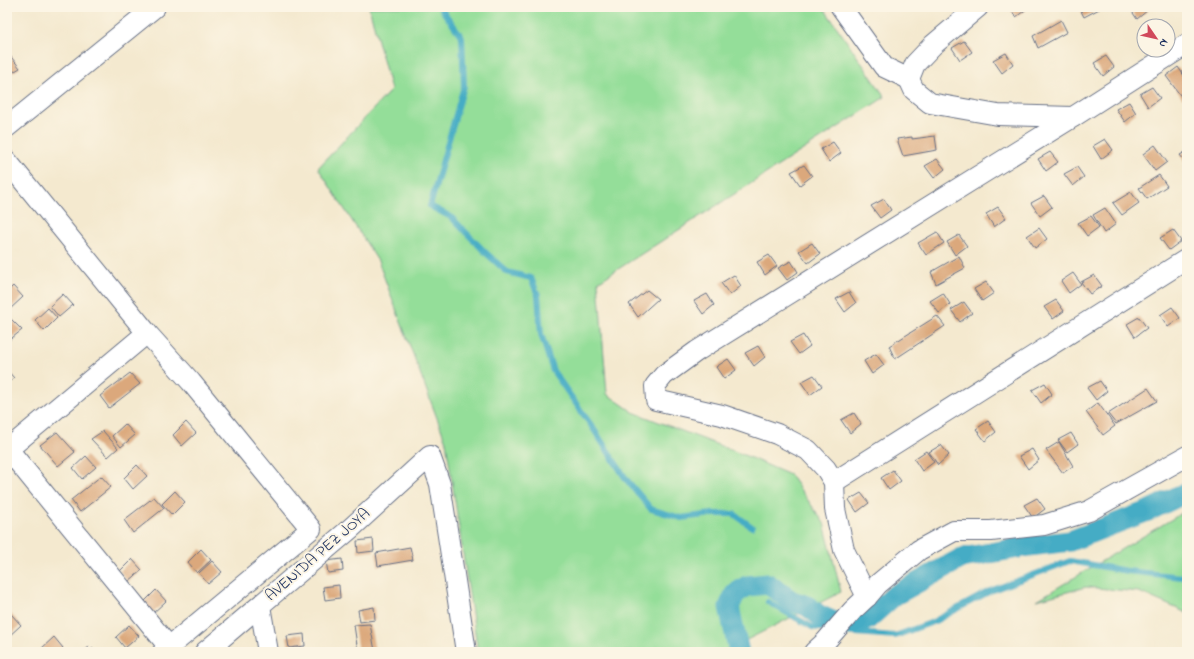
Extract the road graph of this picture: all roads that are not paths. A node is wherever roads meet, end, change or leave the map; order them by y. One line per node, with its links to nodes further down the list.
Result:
1 (155, 7): 7 (street)
2 (841, 7): 5 (street)
3 (978, 7): 5 (street)
4 (1187, 44): 6 (street)
5 (908, 79): 6 (street)
6 (1073, 117): 13 (street)
7 (7, 127)
8 (7, 161): 10 (street)
9 (1187, 259): 13 (street)
10 (147, 334): 11 (street); 17 (street, AVENIDA PEZ JOYA)
11 (7, 449): 17 (street)
12 (1187, 456): 14 (street)
13 (834, 482): 14 (street)
14 (860, 604): 16 (street)
15 (260, 606): 18 (street, AVENIDA PEZ JOYA); 19 (street); 20 (street, AVENIDA PEZ JOYA)
16 (820, 647)
17 (166, 650)
18 (205, 652)
19 (268, 652)
20 (466, 652)

